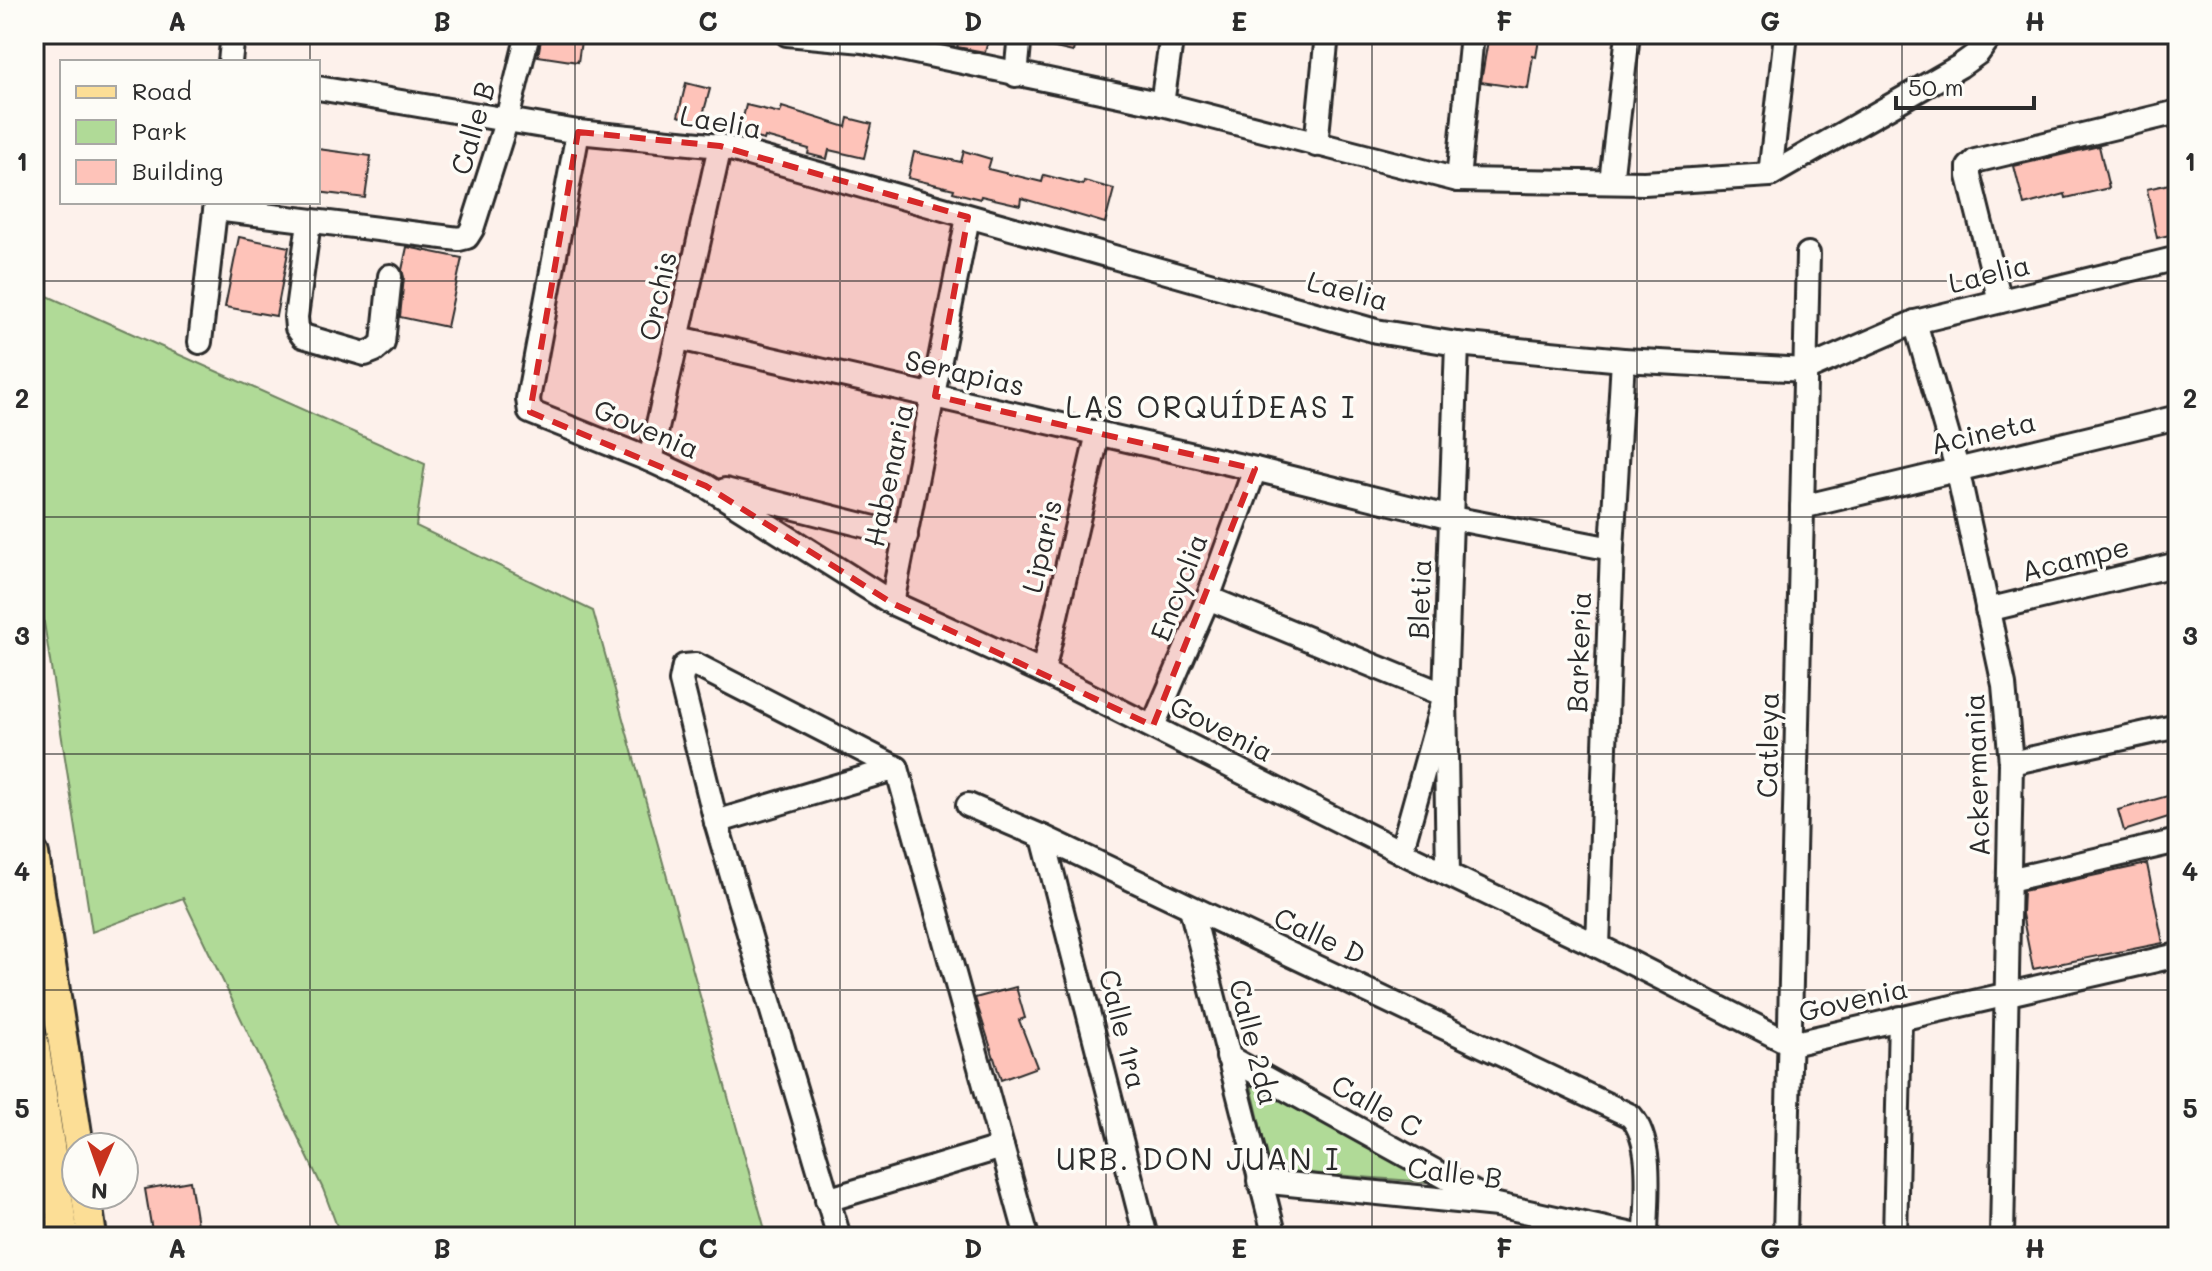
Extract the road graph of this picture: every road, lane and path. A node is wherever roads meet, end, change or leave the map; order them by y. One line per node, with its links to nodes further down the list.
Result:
1 (233, 34): 12 (street)
2 (528, 34): 17 (street, Calle B)
3 (787, 34): 11 (street)
4 (1020, 34): 13 (street)
5 (1172, 34): 15 (street)
6 (1327, 34): 19 (street)
7 (1472, 34): 22 (street)
8 (1628, 34): 23 (street)
9 (1786, 34): 21 (street)
10 (1992, 34): 21 (street)
11 (863, 37): 13 (street)
12 (230, 60)
13 (1016, 75): 15 (street)
14 (320, 88): 17 (street, Laelia)
15 (1162, 104): 19 (street)
16 (2178, 112): 30 (street)
17 (507, 119): 18 (street, Laelia); 26 (street, Calle B)
18 (578, 132): 20 (street, Laelia); 40 (street, Govenia)
19 (1316, 145): 22 (street)
20 (720, 146): 25 (street, Laelia); 32 (street, Orchis)
21 (1770, 175): 23 (street)
22 (1458, 180): 23 (street)
23 (1611, 182)
24 (216, 205): 26 (street); 33 (street)
25 (968, 217): 34 (street, Laelia); 37 (street, Habenaria)
26 (309, 222): 29 (street)
27 (1808, 254): 36 (street, Catleya)
28 (2178, 258): 30 (street, Laelia)
29 (390, 276)
30 (2000, 301): 31 (street, Laelia)
31 (1915, 322): 36 (street, Laelia); 41 (street, Ackermania)
32 (679, 338): 37 (street, Serapias); 40 (street, Orchis)
33 (200, 342)
34 (1457, 344): 35 (street, Laelia); 45 (street, Bletia)
35 (1623, 360): 36 (street, Laelia); 47 (street, Barkeria)
36 (1805, 370): 44 (street, Catleya)
37 (935, 396): 39 (street, Serapias); 46 (street, Habenaria)
38 (2178, 417): 41 (street, Acineta)
39 (1098, 433): 42 (street, Serapias); 52 (street, Liparis)
40 (650, 460): 43 (street, Govenia)
41 (1957, 468): 44 (street, Acineta); 51 (street, Ackermania)
42 (1255, 469): 45 (street, Serapias); 49 (street, Encyclia)
43 (706, 486): 46 (street); 50 (street, Govenia)
44 (1802, 507): 72 (street, Catleya)
45 (1452, 518): 47 (street, Serapias); 53 (street, Bletia)
46 (906, 536): 50 (street, Habenaria)
47 (1612, 549): 67 (street, Barkeria)
48 (2178, 564): 51 (street, Acampe)
49 (1208, 598): 53 (street); 54 (street, Encyclia)
50 (892, 603): 52 (street, Govenia)
51 (1987, 610): 56 (street, Ackermania)
52 (1043, 672): 54 (street, Govenia)
53 (1445, 695): 62 (street, Bletia); 64 (street)
54 (1153, 726): 62 (street, Govenia)
55 (2178, 726): 56 (street)
56 (2011, 763): 65 (street, Ackermania)
57 (897, 768): 59 (street); 59 (street); 75 (street)
58 (968, 805): 60 (street, Calle D)
59 (716, 822): 77 (street)
60 (1043, 837): 66 (street, Calle D); 85 (street, Calle 1ra)
61 (2178, 841): 65 (street)
62 (1401, 852): 64 (street, Govenia)
63 (34, 854): 74 (main road)
64 (1448, 874): 67 (street, Govenia)
65 (2009, 880): 69 (street, Ackermania)
66 (1191, 908): 73 (street, Calle 2da); 87 (street, Calle D)
67 (1598, 946): 72 (street, Govenia)
68 (2178, 955): 69 (street, Govenia)
69 (2008, 996): 70 (street, Govenia); 90 (street, Ackermania)
70 (1900, 1018): 72 (street, Govenia); 89 (street)
71 (34, 1042): 81 (main road)
72 (1791, 1044): 88 (street, Catleya)
73 (1228, 1057): 76 (street, Calle 2da); 78 (street, Calle C)
74 (77, 1131)
75 (1002, 1147): 77 (street); 84 (street)
76 (1259, 1181): 78 (street, Calle B); 86 (street, Calle 2da)
77 (827, 1200): 83 (street)
78 (1497, 1205): 87 (street, Calle B)
79 (88, 1211): 82 (main road)
80 (34, 1235): 81 (street)
81 (69, 1236)
82 (92, 1237)
83 (839, 1237)
84 (1027, 1237)
85 (1146, 1237)
86 (1275, 1237)
87 (1644, 1237)
88 (1785, 1237)
89 (1895, 1237)
90 (2002, 1237)

